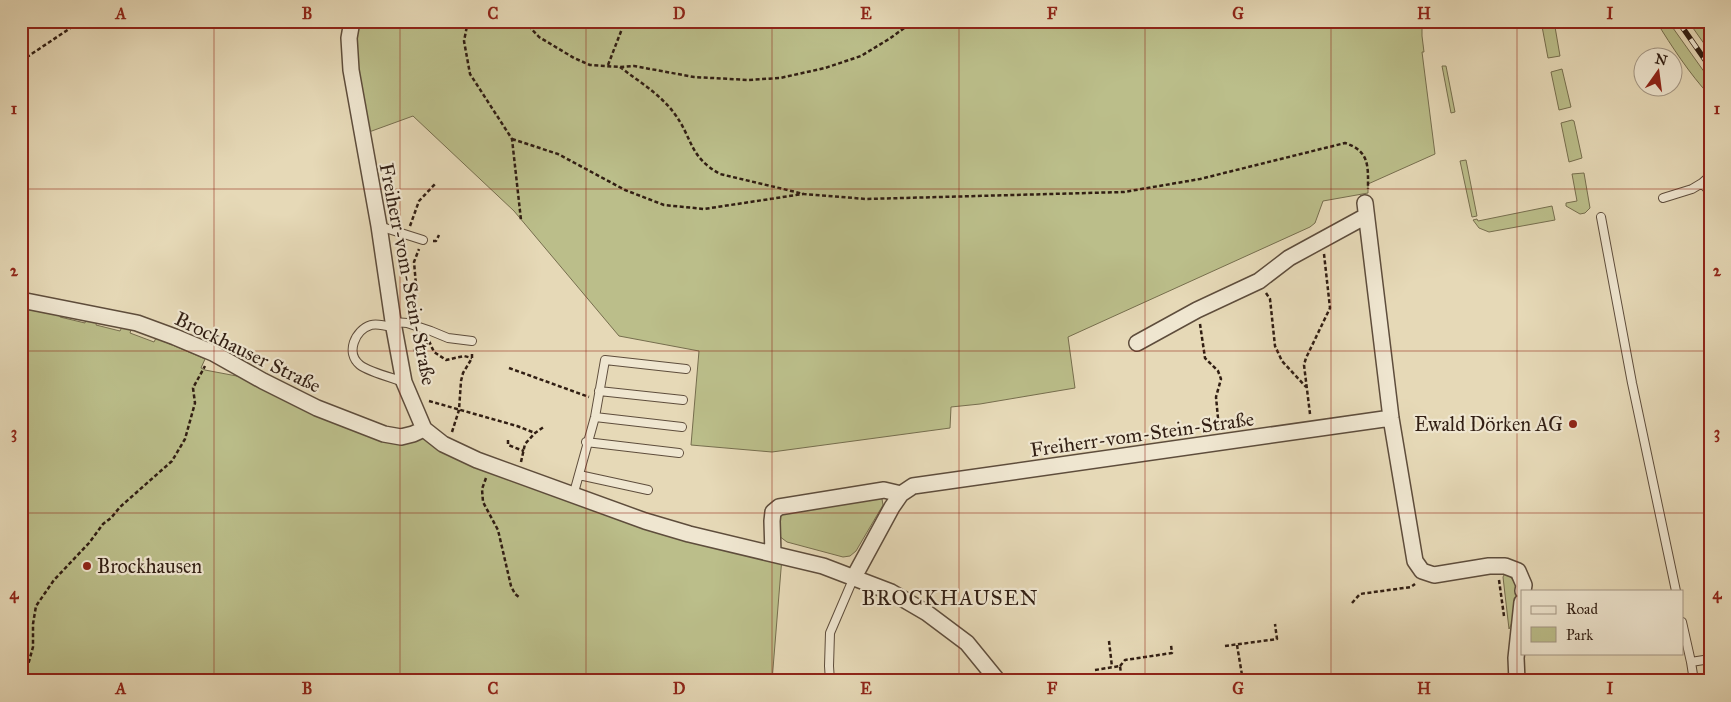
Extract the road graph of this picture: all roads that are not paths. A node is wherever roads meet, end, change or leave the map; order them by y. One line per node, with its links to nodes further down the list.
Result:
1 (352, 21): 7 (street, Freiherr-vom-Stein-Straße)
2 (1710, 176): 3 (lane)
3 (1702, 183): 4 (lane); 5 (lane)
4 (1710, 192)
5 (1663, 198)
6 (1601, 218): 30 (lane)
7 (379, 226): 8 (lane); 10 (street, Freiherr-vom-Stein-Straße)
8 (423, 240)
9 (21, 300): 20 (street, Brockhauser Straße)
10 (394, 325): 11 (lane); 14 (street, Freiherr-vom-Stein-Straße); 14 (lane)
11 (472, 341)
12 (1137, 343): 18 (street)
13 (686, 369): 15 (lane)
14 (404, 382): 20 (street, Freiherr-vom-Stein-Straße)
15 (599, 391): 16 (lane); 17 (lane)
16 (683, 400)
17 (594, 416): 19 (lane); 21 (lane)
18 (1391, 418): 25 (street, Freiherr-vom-Stein-Straße); 29 (street)
19 (682, 427)
20 (424, 429): 26 (street, Freiherr-vom-Stein-Straße)
21 (586, 442): 22 (lane); 23 (lane)
22 (678, 453)
23 (579, 475): 24 (lane); 26 (lane)
24 (648, 490)
25 (901, 494): 27 (street, Freiherr-vom-Stein-Straße); 28 (street)
26 (573, 496): 27 (street, Freiherr-vom-Stein-Straße)
27 (773, 554): 28 (street, Freiherr-vom-Stein-Straße)
28 (854, 578): 35 (lane); 36 (street, Freiherr-vom-Stein-Straße)
29 (1524, 590)
30 (1676, 590)
31 (1521, 611): 37 (street)
32 (1684, 631): 34 (lane)
33 (1710, 659): 34 (lane)
34 (1691, 662): 38 (lane)
35 (830, 681)
36 (998, 681)
37 (1517, 681)
38 (1694, 681)

